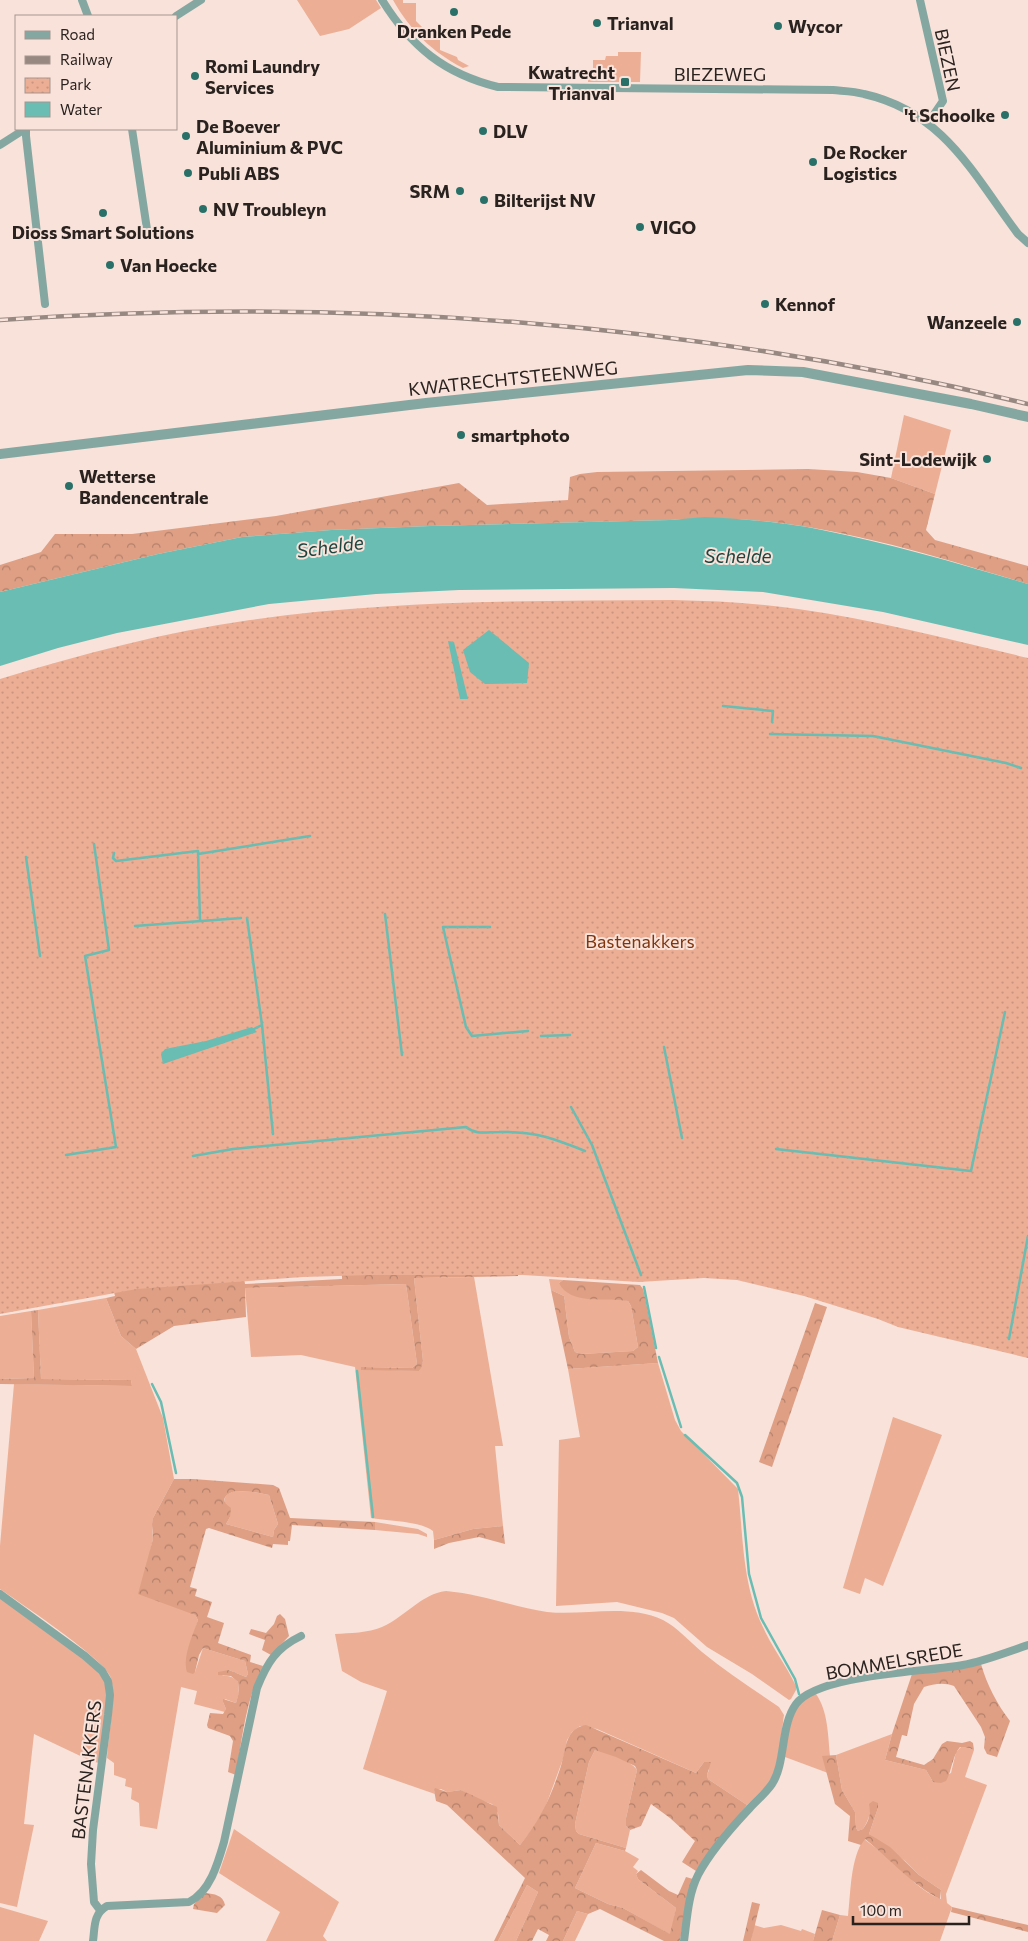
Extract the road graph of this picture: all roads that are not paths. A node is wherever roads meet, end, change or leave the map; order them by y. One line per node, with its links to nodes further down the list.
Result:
1 (82, 0): 5 (street)
2 (201, 0): 6 (street)
3 (382, 0): 7 (street, BIEZEWEG)
4 (920, 0): 7 (street, BIEZEN)
5 (88, 15)
6 (178, 15)
7 (928, 123): 12 (street, BIEZEWEG)
8 (132, 130): 11 (street)
9 (26, 131): 10 (street); 13 (street)
10 (0, 145)
11 (148, 236)
12 (1028, 243)
13 (45, 304)
14 (1028, 417): 15 (street, KWATRECHTSTEENWEG)
15 (0, 454)
16 (0, 1594): 19 (street, BASTENAKKERS)
17 (301, 1636): 19 (street)
18 (1028, 1645): 21 (street, BOMMELSREDE)
19 (100, 1910): 20 (street)
20 (93, 1941)
21 (684, 1941)

